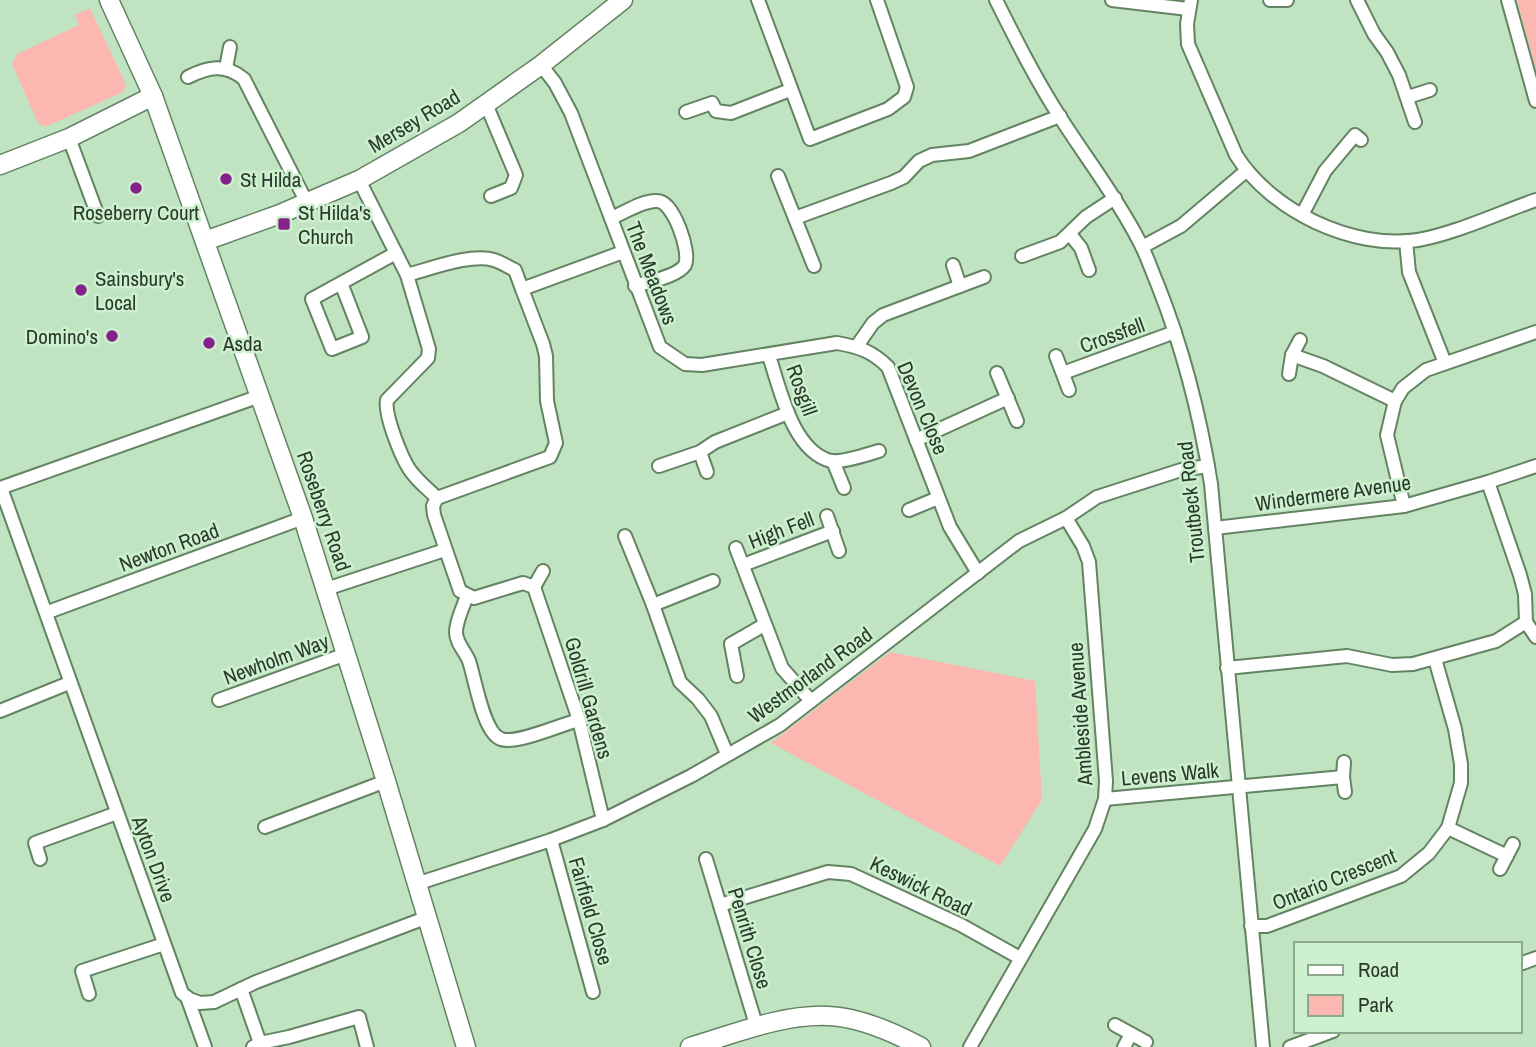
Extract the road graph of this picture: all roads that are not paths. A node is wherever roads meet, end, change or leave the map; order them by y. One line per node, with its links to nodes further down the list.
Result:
1 (109, 0): 18 (street, Roseberry Road)
2 (623, 0): 13 (street, Mersey Road)
3 (758, 0): 16 (street)
4 (877, 0): 16 (street)
5 (996, 0): 23 (street, Troutbeck Road)
6 (1112, 0): 11 (street)
7 (1270, 0): 8 (street)
8 (1287, 0)
9 (1357, 0): 19 (street)
10 (1508, 0): 20 (street)
11 (1190, 4): 28 (street)
12 (230, 47): 14 (street)
13 (541, 65): 21 (street, Mersey Road); 37 (street, The Meadows)
14 (226, 68): 15 (street); 34 (street)
15 (188, 77)
16 (790, 90): 22 (street)
17 (1430, 90): 19 (street)
18 (153, 96): 25 (street); 40 (street, Roseberry Road)
19 (1408, 97): 24 (street)
20 (1536, 101)
21 (486, 104): 30 (street, Mersey Road); 31 (street)
22 (686, 112)
23 (1060, 116): 32 (street, Troutbeck Road); 38 (street)
24 (1415, 122)
25 (69, 138): 27 (street); 36 (street)
26 (1361, 140): 35 (street)
27 (0, 165)
28 (1246, 172): 35 (street); 42 (street)
29 (778, 176): 38 (street)
30 (359, 180): 34 (street, Mersey Road); 44 (street)
31 (491, 196)
32 (1115, 198): 39 (street); 42 (street, Troutbeck Road)
33 (1536, 200): 41 (street)
34 (307, 203): 40 (street, Mersey Road)
35 (1302, 215): 41 (street)
36 (98, 216)
37 (611, 218): 43 (street, The Meadows); 52 (street)
38 (795, 218): 47 (street)
39 (1070, 234): 45 (street); 48 (street)
40 (205, 241): 67 (street, Roseberry Road)
41 (1406, 241): 62 (street)
42 (1142, 247): 55 (street, Troutbeck Road)
43 (623, 252): 52 (street, The Meadows); 54 (street)
44 (396, 253): 49 (street); 51 (street)
45 (1022, 256)
46 (953, 265): 53 (street)
47 (814, 266)
48 (1089, 270)
49 (407, 275): 54 (street); 83 (street)
50 (984, 277): 53 (street)
51 (341, 283): 51 (street)
52 (635, 286): 60 (street, The Meadows)
53 (960, 286): 58 (street)
54 (522, 289): 83 (street)
55 (1175, 332): 64 (street, Crossfell); 77 (street, Troutbeck Road)
56 (1536, 332): 62 (street)
57 (1300, 340): 59 (street)
58 (857, 346): 60 (street, The Meadows); 72 (street, Devon Close)
59 (1292, 355): 65 (street); 69 (street)
60 (769, 356): 70 (street, Rosgill)
61 (1056, 356): 64 (street, Crossfell)
62 (1445, 363): 69 (street)
63 (997, 373): 68 (street)
64 (1063, 373): 66 (street, Crossfell)
65 (1289, 374)
66 (1069, 390)
67 (260, 396): 81 (street, Ayton Drive); 88 (street, Roseberry Road)
68 (1008, 398): 71 (street); 72 (street)
69 (1395, 401): 85 (street)
70 (788, 413): 74 (street); 75 (street, Rosgill)
71 (1017, 421)
72 (916, 440): 84 (street, Devon Close)
73 (879, 451): 75 (street)
74 (700, 452): 76 (street); 79 (street)
75 (833, 461): 82 (street)
76 (659, 466)
77 (1208, 466): 89 (street, Westmorland Road); 90 (street, Troutbeck Road)
78 (1536, 466): 80 (street, Windermere Avenue)
79 (707, 472)
80 (1488, 482): 85 (street, Windermere Avenue); 105 (street)
81 (1, 488): 104 (street, Ayton Drive)
82 (844, 488)
83 (437, 498): 94 (street)
84 (938, 498): 86 (street); 98 (street, Devon Close)
85 (1404, 506): 90 (street, Windermere Avenue)
86 (909, 510)
87 (827, 516): 91 (street, High Fell)
88 (303, 518): 101 (street, Roseberry Road); 104 (street, Newton Road)
89 (1066, 518): 98 (street, Westmorland Road); 123 (street, Ambleside Avenue)
90 (1214, 528): 110 (street, Troutbeck Road)
91 (833, 531): 95 (street, High Fell); 96 (street, High Fell)
92 (625, 536): 103 (street)
93 (736, 548): 96 (street)
94 (444, 550): 101 (street); 102 (street)
95 (839, 551)
96 (743, 565): 106 (street)
97 (542, 571): 100 (street)
98 (978, 573): 114 (street, Westmorland Road)
99 (713, 581): 103 (street)
100 (534, 587): 102 (street); 116 (street, Goldrill Gardens)
101 (326, 589): 108 (street, Roseberry Road)
102 (467, 596): 116 (street)
103 (653, 605): 117 (street)
104 (48, 612): 112 (street, Ayton Drive)
105 (1526, 622): 107 (street); 109 (street)
106 (764, 625): 111 (street); 114 (street)
107 (1536, 637)
108 (346, 654): 113 (street, Newholm Way); 120 (street, Roseberry Road)
109 (1435, 659): 110 (street); 127 (street, Ontario Crescent)
110 (1227, 668): 121 (street, Troutbeck Road)
111 (737, 676)
112 (69, 683): 115 (street); 124 (street, Ayton Drive)
113 (219, 700)
114 (811, 701): 117 (street, Westmorland Road)
115 (0, 711)
116 (579, 720): 125 (street, Goldrill Gardens)
117 (727, 754): 125 (street, Westmorland Road)
118 (1345, 762): 119 (street)
119 (1343, 776): 121 (street, Levens Walk); 122 (street)
120 (386, 781): 126 (street); 132 (street, Roseberry Road)
121 (1238, 787): 123 (street, Levens Walk); 135 (street, Troutbeck Road)
122 (1346, 792)
123 (1105, 799): 137 (street, Ambleside Avenue)
124 (117, 813): 129 (street); 136 (street, Ayton Drive)
125 (603, 820): 128 (street, Westmorland Road)
126 (265, 827)
127 (1448, 828): 131 (street); 135 (street, Ontario Crescent)
128 (551, 840): 132 (street, Westmorland Road); 139 (street, Fairfield Close)
129 (40, 859)
130 (706, 859): 133 (street, Penrith Close)
131 (1500, 869)
132 (416, 884): 134 (street, Roseberry Road)
133 (720, 905): 137 (street, Keswick Road); 143 (street, Penrith Close)
134 (428, 917): 138 (street); 151 (street, Roseberry Road)
135 (1251, 926): 156 (street, Troutbeck Road)
136 (164, 944): 140 (street); 141 (street, Ayton Drive)
137 (1020, 958): 154 (street, Ambleside Avenue)
138 (242, 989): 141 (street); 148 (street)
139 (593, 992)
140 (89, 994)
141 (187, 997): 149 (street, Ayton Drive)
142 (1115, 1024): 145 (street)
143 (757, 1028): 152 (street); 153 (street)
144 (1328, 1033): 157 (street)
145 (1131, 1034): 147 (street); 155 (street)
146 (291, 1042): 148 (street); 150 (street)
147 (1146, 1042)
148 (257, 1045)
149 (205, 1047)
150 (367, 1047)
151 (466, 1047)
152 (690, 1047)
153 (921, 1047)
154 (970, 1047)
155 (1124, 1047)
156 (1263, 1047)
157 (1290, 1047)

